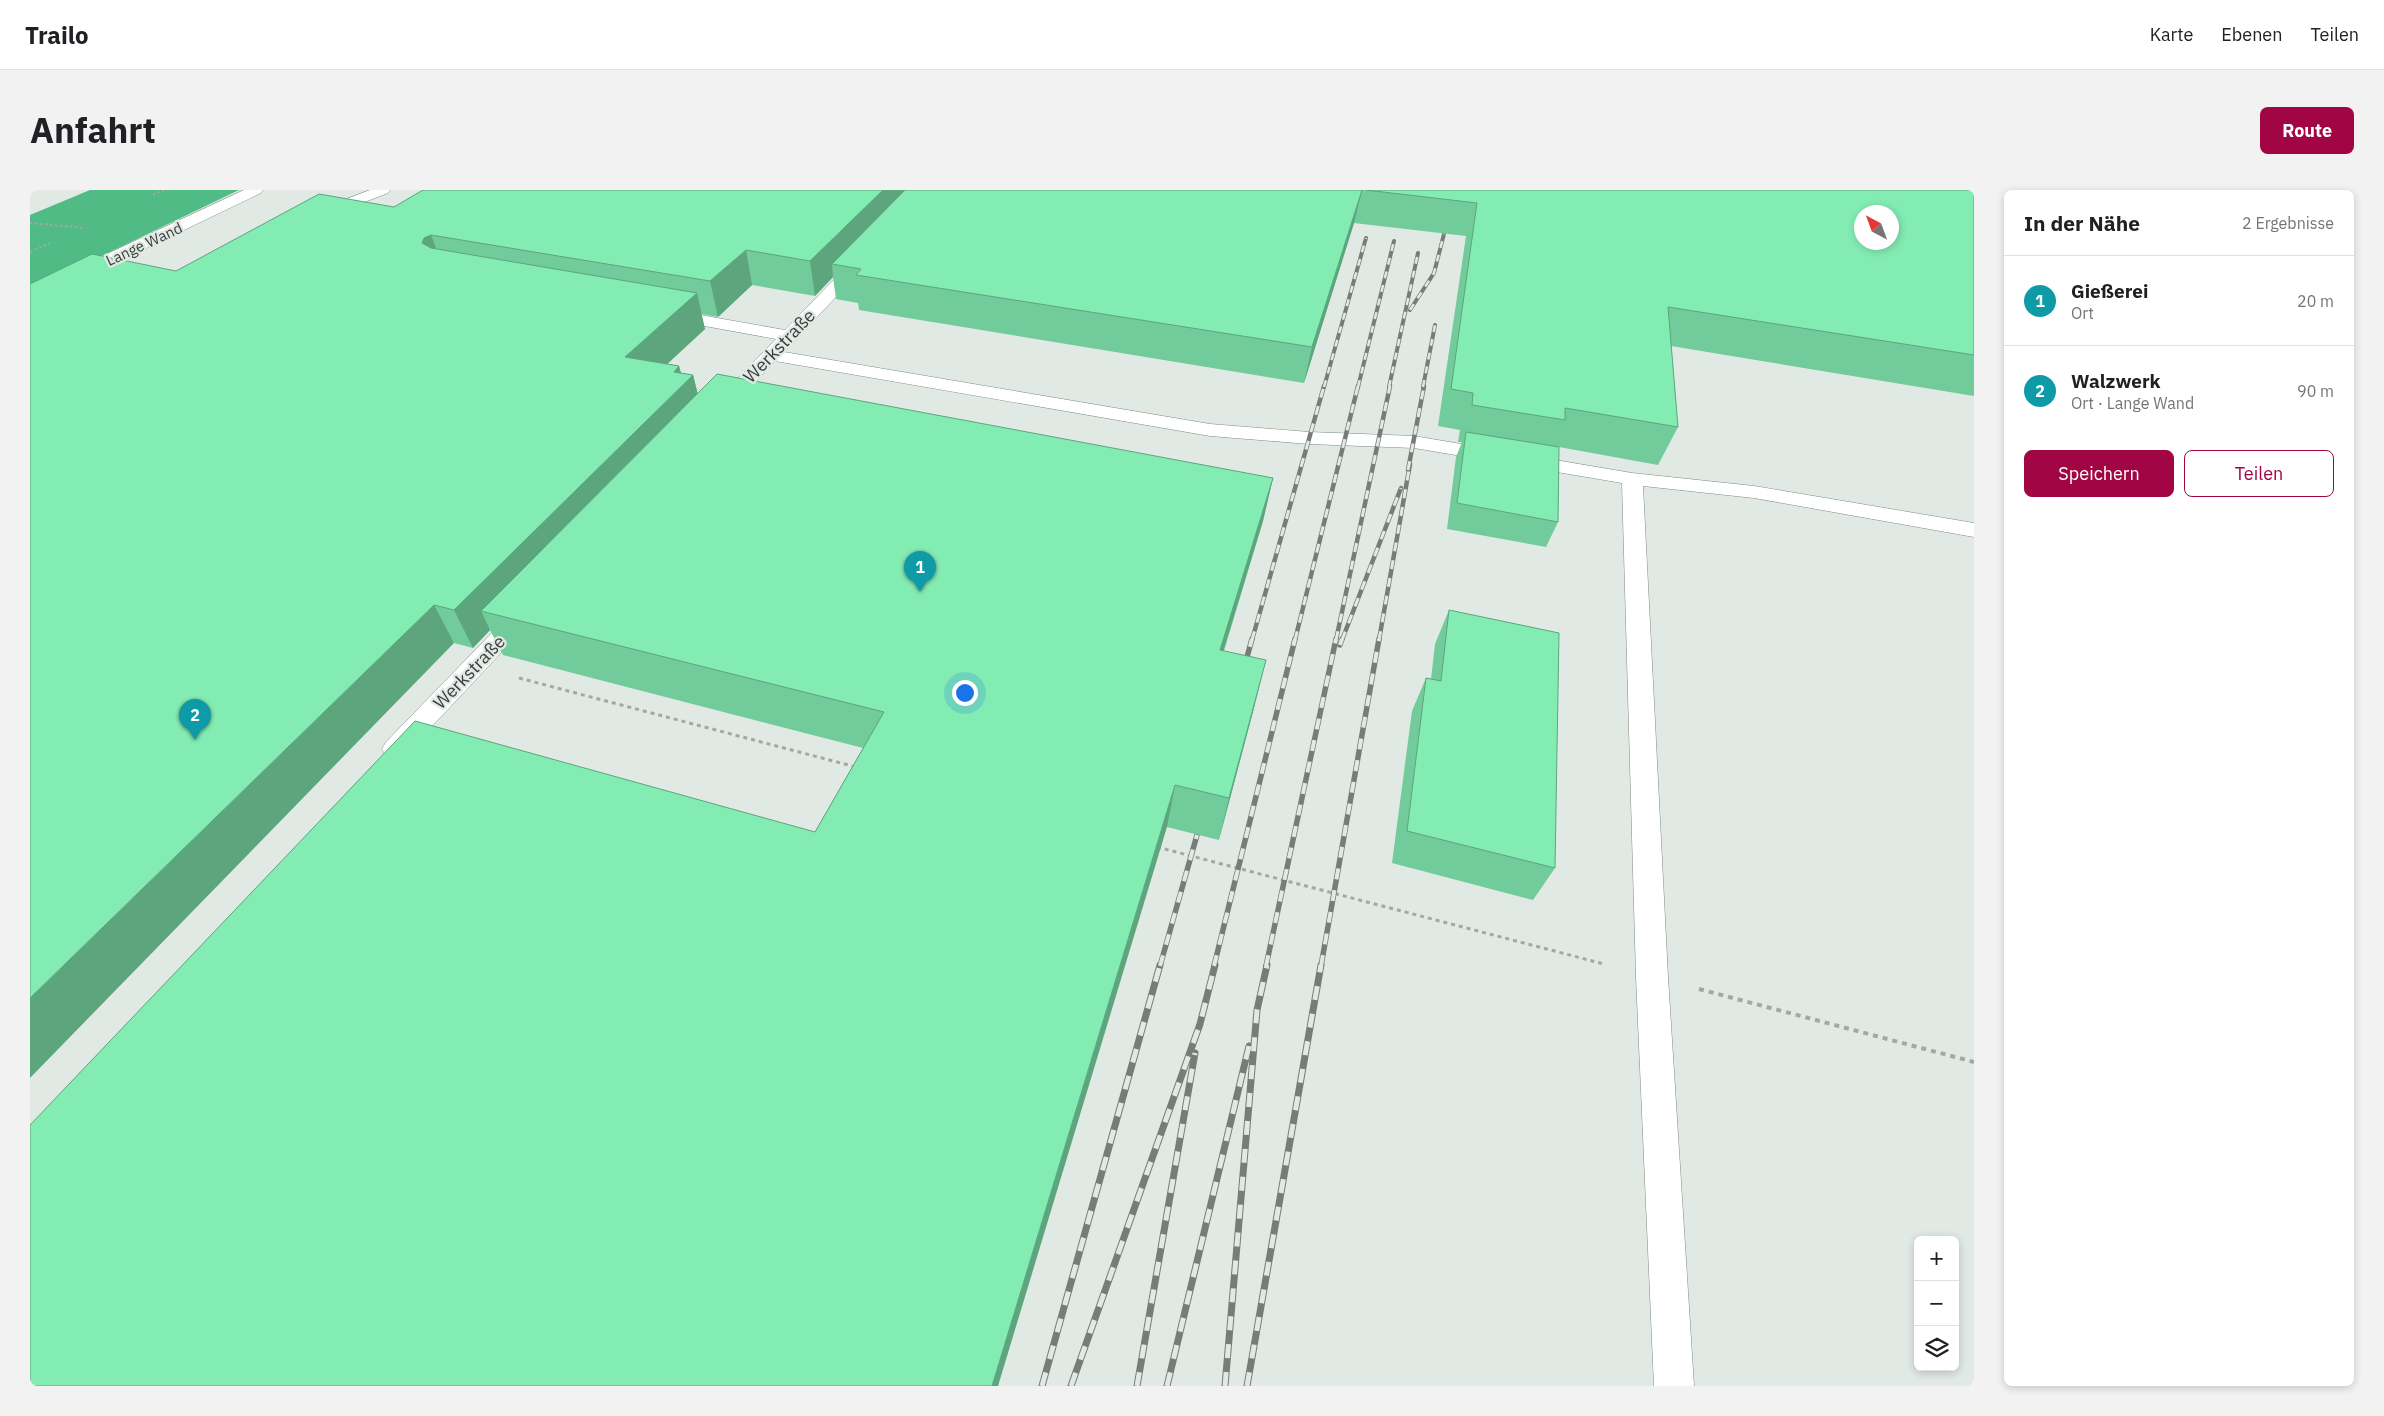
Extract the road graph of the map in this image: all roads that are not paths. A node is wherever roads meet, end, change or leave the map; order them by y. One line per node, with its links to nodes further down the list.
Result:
1 (256, 190): 5 (street, Lange Wand)
2 (383, 190): 3 (street)
3 (304, 220)
4 (875, 246): 7 (street, Werkstraße)
5 (30, 294)
6 (646, 311): 7 (street)
7 (790, 336): 8 (street, Werkstraße)
8 (771, 355): 9 (street, Werkstraße); 10 (street)
9 (704, 426)
10 (1632, 479): 11 (street); 14 (street)
11 (1974, 530)
12 (535, 603): 13 (street, Werkstraße)
13 (378, 767)
14 (1674, 1386)

